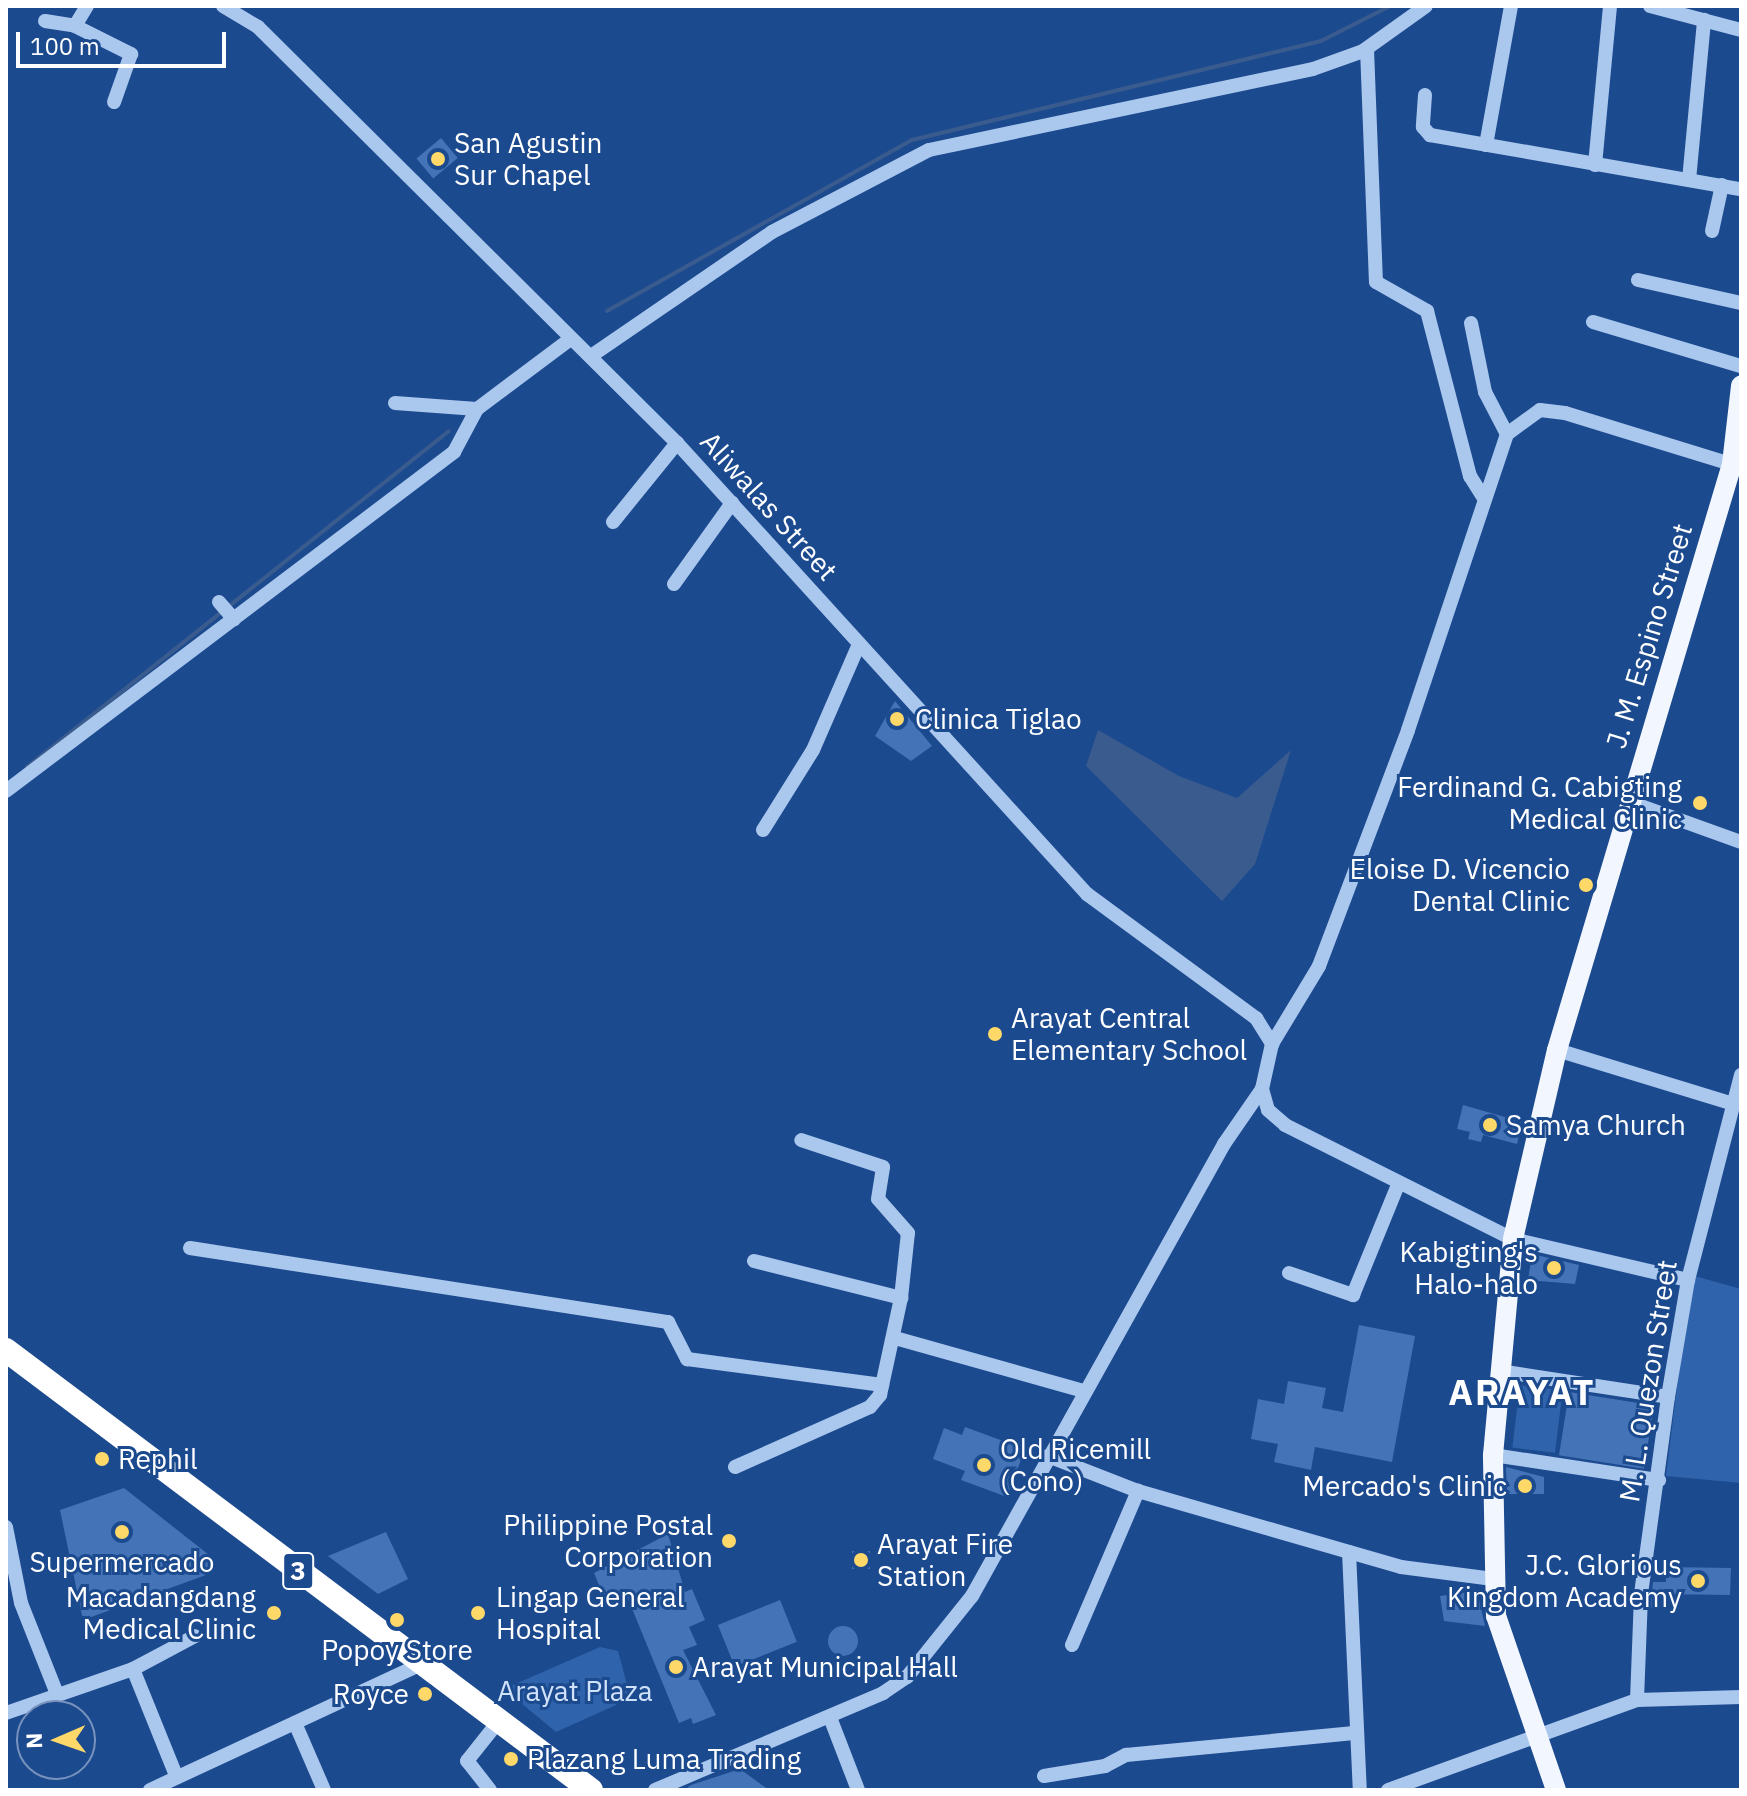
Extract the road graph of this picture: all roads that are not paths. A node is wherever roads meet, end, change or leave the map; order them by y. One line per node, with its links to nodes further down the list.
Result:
1 (87, 6): 10 (street)
2 (223, 6): 11 (street, Aliwalas Street)
3 (249, 6): 11 (street)
4 (1426, 6): 13 (street)
5 (1511, 6): 16 (street)
6 (1610, 6): 17 (street)
7 (1650, 6): 8 (street)
8 (1704, 20): 12 (street); 18 (street)
9 (45, 21): 10 (street)
10 (75, 26): 15 (street)
11 (258, 27): 26 (street, Aliwalas Street)
12 (1741, 30)
13 (1367, 49): 27 (street); 35 (street)
14 (1425, 95): 16 (street)
15 (114, 102)
16 (1486, 145): 17 (street)
17 (1595, 165): 18 (street)
18 (1689, 180): 19 (street)
19 (1722, 185): 20 (street); 21 (street)
20 (1741, 189)
21 (1712, 231)
22 (1638, 280): 23 (street)
23 (1741, 303)
24 (1593, 322): 28 (street)
25 (1471, 323): 32 (street)
26 (568, 341): 27 (street, Aliwalas Street); 31 (street)
27 (591, 356): 33 (street, Aliwalas Street)
28 (1741, 366)
29 (1741, 386): 34 (main road, J. M. Espino Street)
30 (395, 403): 31 (street)
31 (477, 409): 40 (street)
32 (1507, 434): 34 (street); 35 (street)
33 (677, 443): 36 (street, Aliwalas Street); 37 (street)
34 (1737, 465): 43 (main road, J. M. Espino Street)
35 (1484, 498): 46 (street)
36 (732, 503): 38 (street); 41 (street, Aliwalas Street)
37 (613, 522)
38 (674, 584)
39 (219, 602): 40 (street)
40 (232, 617): 42 (street)
41 (859, 644): 44 (street); 46 (street, Aliwalas Street)
42 (6, 791)
43 (1627, 801): 45 (street); 47 (main road, J. M. Espino Street)
44 (763, 830)
45 (1741, 842)
46 (1272, 1044): 49 (street)
47 (1557, 1050): 50 (street); 53 (main road, J. M. Espino Street)
48 (1741, 1075): 50 (street, M. L. Quezon Street)
49 (1262, 1089): 52 (street); 63 (street)
50 (1734, 1104): 57 (street, M. L. Quezon Street)
51 (801, 1140): 58 (street)
52 (1398, 1185): 53 (street); 56 (street)
53 (1513, 1239): 57 (street); 61 (main road, J. M. Espino Street)
54 (190, 1248): 62 (street)
55 (754, 1261): 58 (street)
56 (1289, 1273)
57 (1688, 1280): 64 (street, M. L. Quezon Street)
58 (901, 1298): 59 (street)
59 (895, 1338): 62 (street); 63 (street)
60 (6, 1350): 75 (highway, 3)
61 (1499, 1371): 64 (street); 65 (main road, J. M. Espino Street)
62 (882, 1385): 67 (street)
63 (1083, 1391): 66 (street)
64 (1668, 1397): 68 (street, M. L. Quezon Street)
65 (1493, 1455): 68 (street); 72 (main road, J. M. Espino Street)
66 (1048, 1456): 69 (street); 81 (street)
67 (735, 1467)
68 (1659, 1480): 79 (street, M. L. Quezon Street)
69 (1138, 1491): 71 (street); 74 (street)
70 (6, 1527): 77 (street)
71 (1349, 1552): 72 (street); 84 (street)
72 (1493, 1579): 85 (main road, J. M. Espino Street)
73 (195, 1636): 76 (street)
74 (1072, 1645)
75 (422, 1664): 82 (highway, 3); 83 (street)
76 (133, 1669): 77 (street); 86 (street)
77 (57, 1694): 80 (street)
78 (1741, 1697): 79 (street)
79 (1637, 1700): 85 (street)
80 (6, 1713)
81 (831, 1720): 92 (street); 93 (street)
82 (498, 1722): 90 (street); 91 (highway, 3)
83 (295, 1723): 86 (street); 89 (street)
84 (1354, 1733): 87 (street); 94 (street)
85 (1537, 1739): 95 (street); 96 (main road, J. M. Espino Street)
86 (175, 1773): 88 (street)
87 (1044, 1776)
88 (150, 1790)
89 (324, 1790)
90 (490, 1790)
91 (591, 1790)
92 (655, 1790)
93 (858, 1790)
94 (1360, 1790)
95 (1388, 1790)
96 (1556, 1790)

